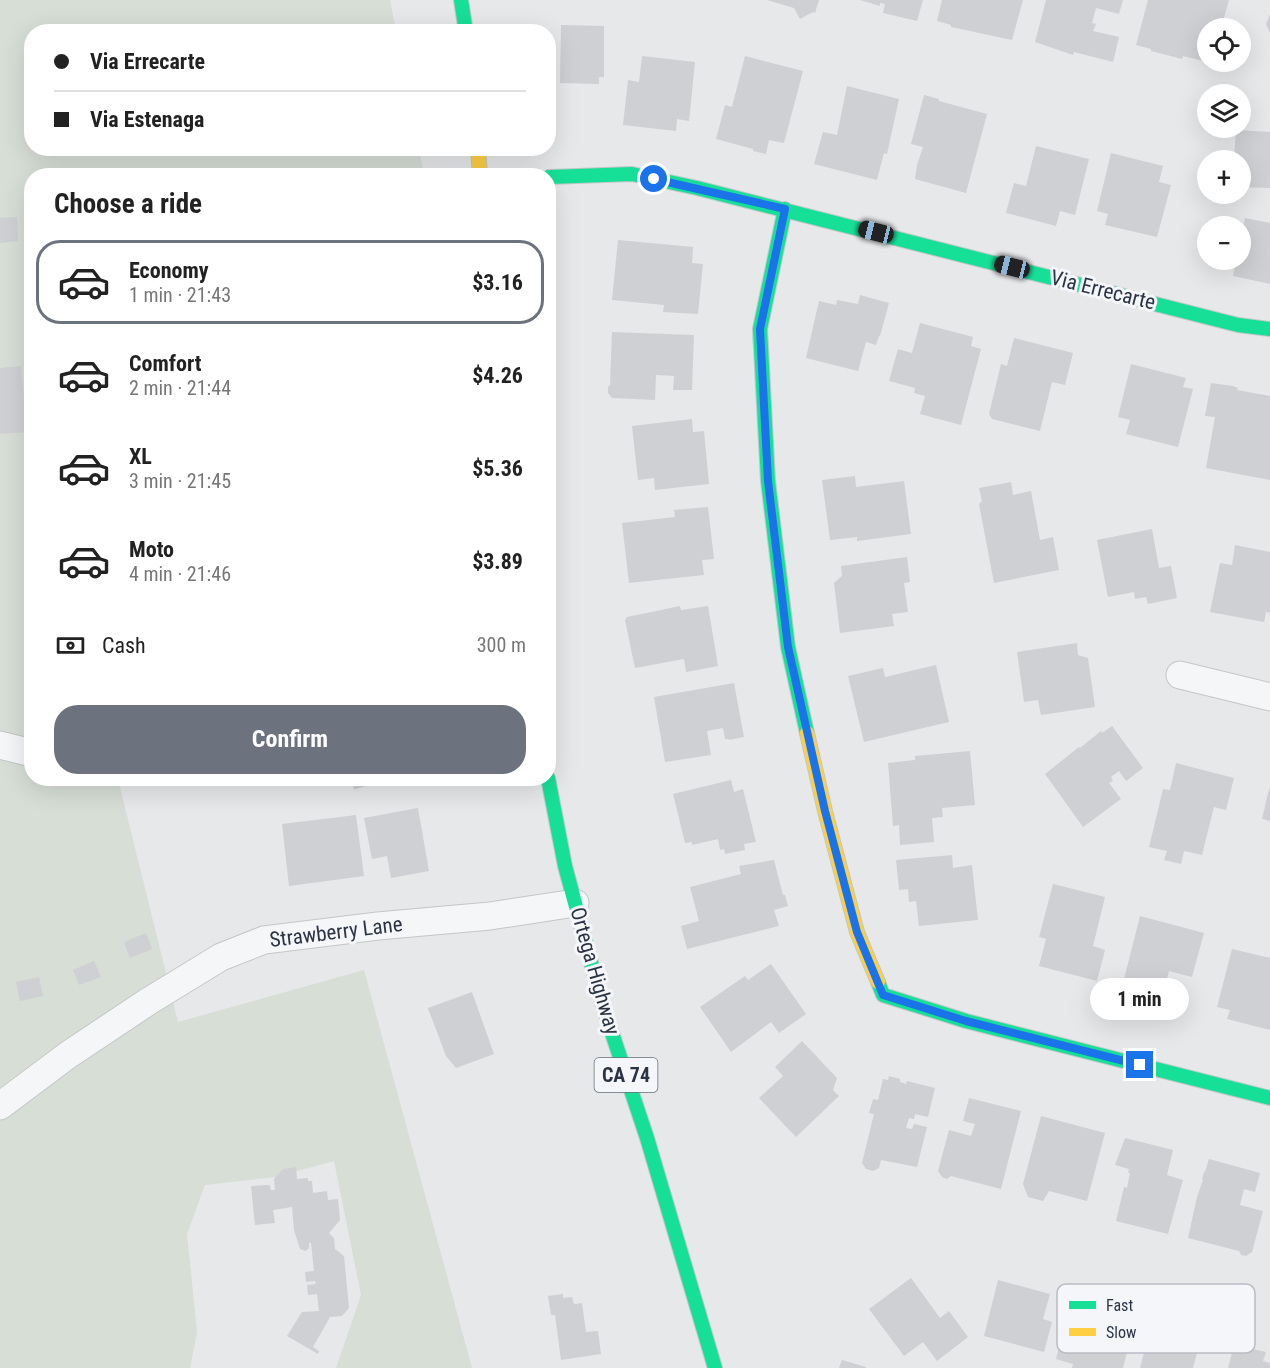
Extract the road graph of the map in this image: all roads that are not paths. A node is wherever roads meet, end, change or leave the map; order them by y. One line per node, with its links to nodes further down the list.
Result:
1 (461, 0): 2 (street)
2 (465, 24)
3 (556, 177): 4 (street, Via Errecarte)
4 (785, 209): 5 (street, Via Errecarte); 12 (street)
5 (1270, 329)
6 (1180, 675): 7 (street)
7 (1270, 697)
8 (0, 745): 9 (street)
9 (24, 751)
10 (550, 786): 11 (street, Ortega Highway / CA 74)
11 (575, 903): 13 (street, Strawberry Lane); 14 (street, Ortega Highway / CA 74)
12 (1270, 1098)
13 (0, 1106)
14 (715, 1368)

